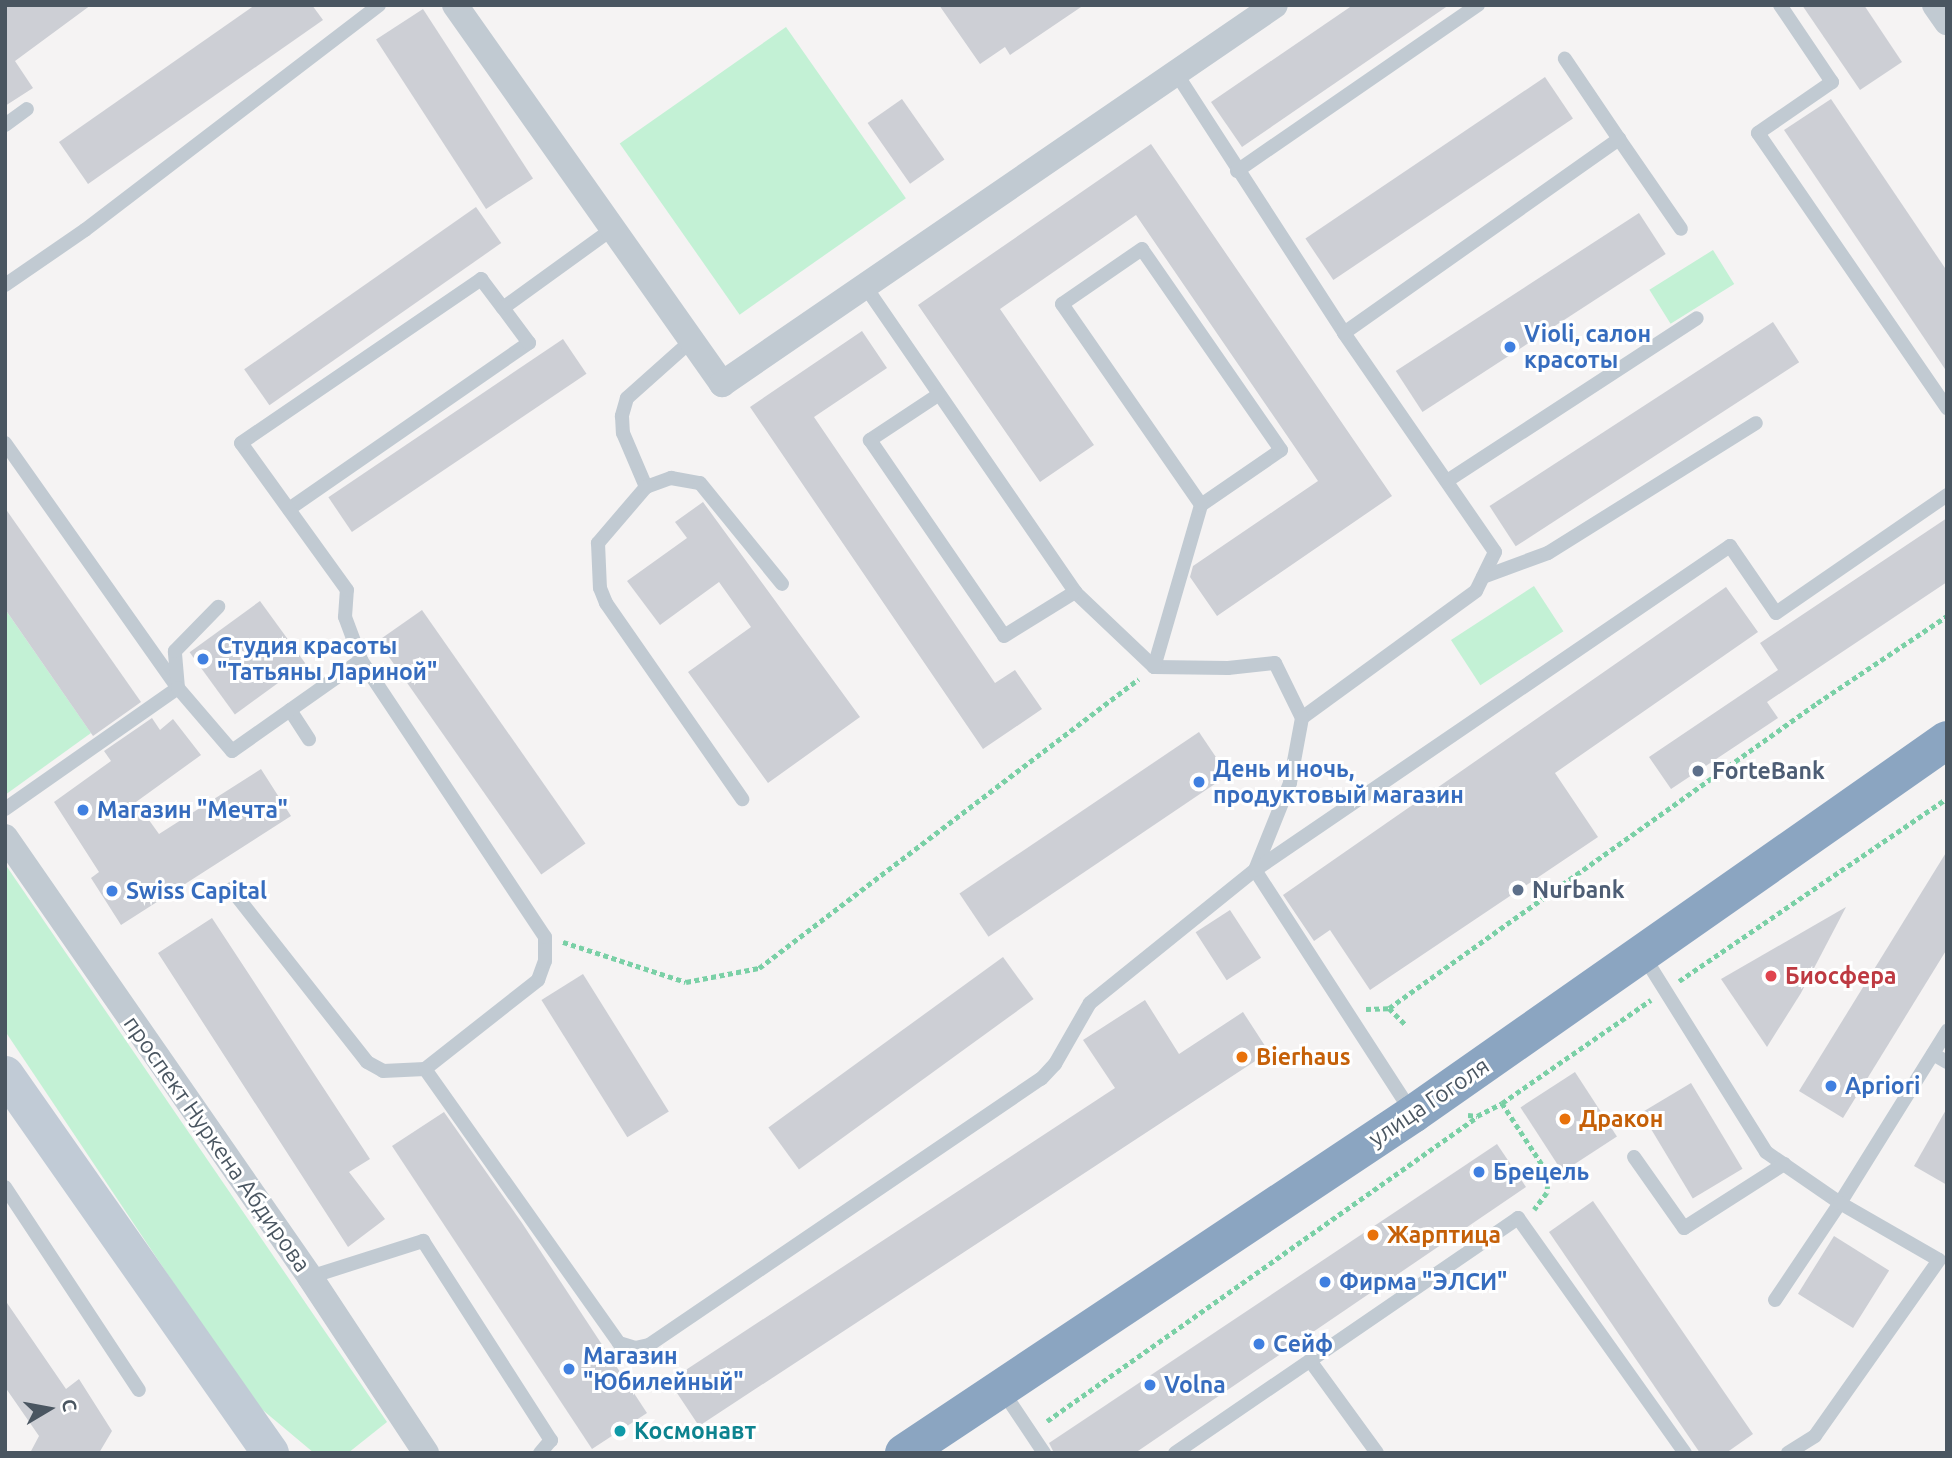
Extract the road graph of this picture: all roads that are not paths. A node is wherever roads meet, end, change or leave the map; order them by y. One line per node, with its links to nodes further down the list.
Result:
1 (379, 5): 16 (lane)
2 (455, 5): 14 (street)
3 (1478, 5): 13 (lane)
4 (1780, 5): 23 (lane)
5 (1935, 5): 7 (street)
6 (1262, 9): 9 (street)
7 (1947, 22)
8 (1565, 59): 12 (lane)
9 (1176, 73): 13 (lane); 17 (street)
10 (27, 109): 11 (lane)
11 (5, 125)
12 (1619, 139): 15 (lane); 20 (lane)
13 (1237, 171): 20 (lane)
14 (612, 229): 18 (lane); 21 (street)
15 (1681, 229)
16 (5, 285)
17 (865, 286): 21 (street); 22 (lane)
18 (503, 308): 30 (lane); 30 (lane)
19 (1697, 318): 26 (lane)
20 (1344, 333): 26 (lane)
21 (691, 341): 27 (lane)
22 (938, 395): 33 (lane); 33 (lane)
23 (1947, 408)
24 (1756, 423): 31 (lane)
25 (6, 444): 37 (lane)
26 (1447, 481): 31 (lane)
27 (646, 487): 32 (lane); 42 (lane)
28 (1947, 495): 45 (lane)
29 (1201, 505): 29 (lane); 36 (lane)
30 (289, 509): 35 (lane)
31 (1483, 577): 39 (lane)
32 (782, 584)
33 (1075, 592): 36 (lane)
34 (218, 607): 37 (lane)
35 (361, 660): 38 (lane); 51 (lane)
36 (1154, 667): 39 (lane)
37 (178, 688): 38 (lane); 43 (lane)
38 (290, 710): 40 (lane)
39 (1302, 718): 45 (lane)
40 (309, 739)
41 (1947, 740): 47 (highway, улица Гоголя)
42 (742, 799)
43 (5, 809)
44 (5, 837): 59 (street, проспект Нуркена Абдирова)
45 (1255, 870): 51 (lane); 53 (lane)
46 (231, 889): 51 (lane)
47 (1642, 953): 53 (highway, улица Гоголя); 55 (lane)
48 (1947, 1031): 49 (lane)
49 (1933, 1054): 50 (lane); 57 (lane)
50 (1947, 1062)
51 (425, 1069)
52 (5, 1074): 64 (main road)
53 (1413, 1114): 62 (highway, улица Гоголя)
54 (1634, 1157): 55 (lane)
55 (1784, 1164): 57 (lane)
56 (5, 1187): 63 (lane)
57 (1840, 1203): 58 (lane); 60 (lane)
58 (1943, 1262): 74 (lane)
59 (310, 1278): 67 (street, проспект Нуркена Абдирова); 68 (lane)
60 (1775, 1300)
61 (1311, 1362): 71 (lane); 72 (lane); 73 (lane)
62 (1000, 1388): 69 (highway, улица Гоголя); 70 (lane)
63 (139, 1390)
64 (241, 1411): 65 (main road); 66 (main road)
65 (270, 1453)
66 (296, 1453)
67 (426, 1453)
68 (540, 1453)
69 (904, 1453)
70 (1044, 1453)
71 (1175, 1453)
72 (1377, 1453)
73 (1685, 1453)
74 (1788, 1453)

